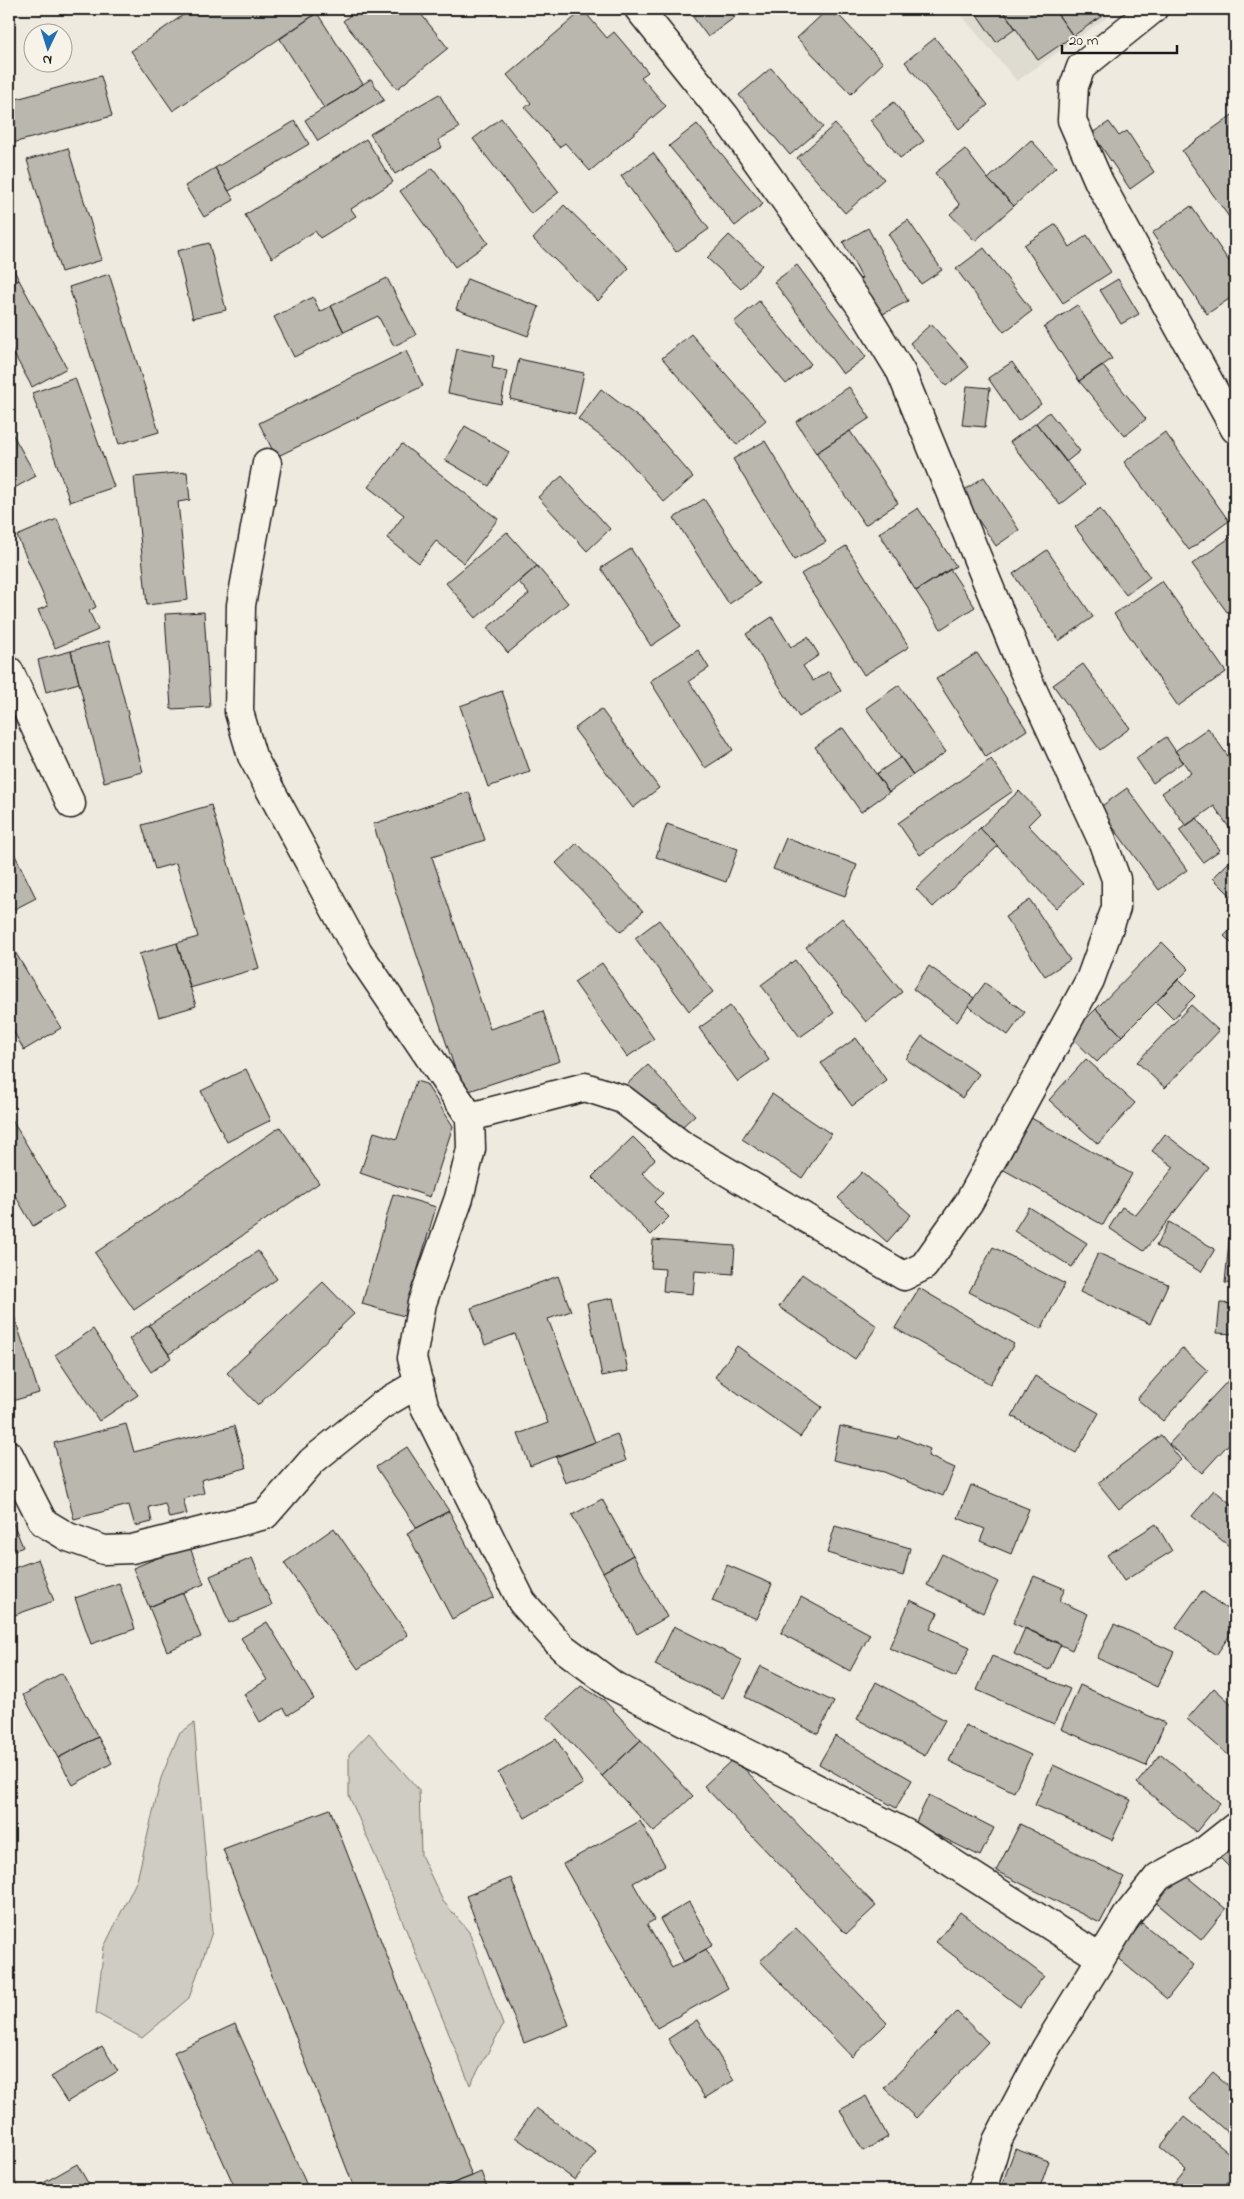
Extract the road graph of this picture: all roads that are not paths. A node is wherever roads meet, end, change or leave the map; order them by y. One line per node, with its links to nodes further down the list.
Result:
1 (639, 9): 7 (street)
2 (1152, 9): 3 (street)
3 (1235, 429)
4 (267, 463): 7 (street)
5 (9, 671): 6 (street)
6 (71, 804)
7 (470, 1117): 8 (street)
8 (419, 1383): 9 (street); 11 (street)
9 (9, 1455)
10 (1235, 1827): 11 (street)
11 (1101, 1958): 12 (street)
12 (982, 2190)

